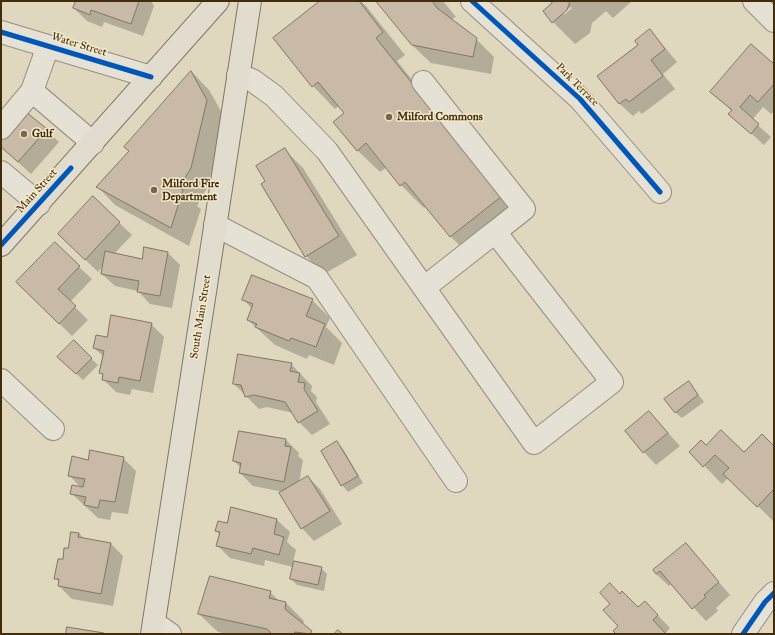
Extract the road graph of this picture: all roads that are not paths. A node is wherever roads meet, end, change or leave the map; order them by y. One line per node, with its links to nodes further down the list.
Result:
1 (218, 1): 9 (main road, Main Street)
2 (250, 1): 8 (main road, South Main Street)
3 (472, 1): 15 (street, Park Terrace)
4 (754, 1): 5 (street)
5 (774, 20)
6 (1, 32): 7 (street, Water Street)
7 (48, 46): 9 (street, Water Street); 11 (street)
8 (238, 75): 17 (main road, South Main Street); 20 (street)
9 (151, 77): 13 (main road, Main Street)
10 (423, 82): 18 (street)
11 (32, 91): 12 (street); 13 (street)
12 (1, 128)
13 (93, 143): 16 (main road, Main Street)
14 (1, 172): 16 (street)
15 (660, 192)
16 (39, 204): 19 (main road, Main Street)
17 (215, 225): 23 (street); 25 (main road, South Main Street)
18 (495, 232): 20 (street); 20 (street)
19 (1, 245)
20 (425, 287)
21 (1, 380): 22 (street)
22 (53, 429)
23 (456, 481)
24 (774, 593): 26 (street)
25 (159, 630)
26 (743, 634)

